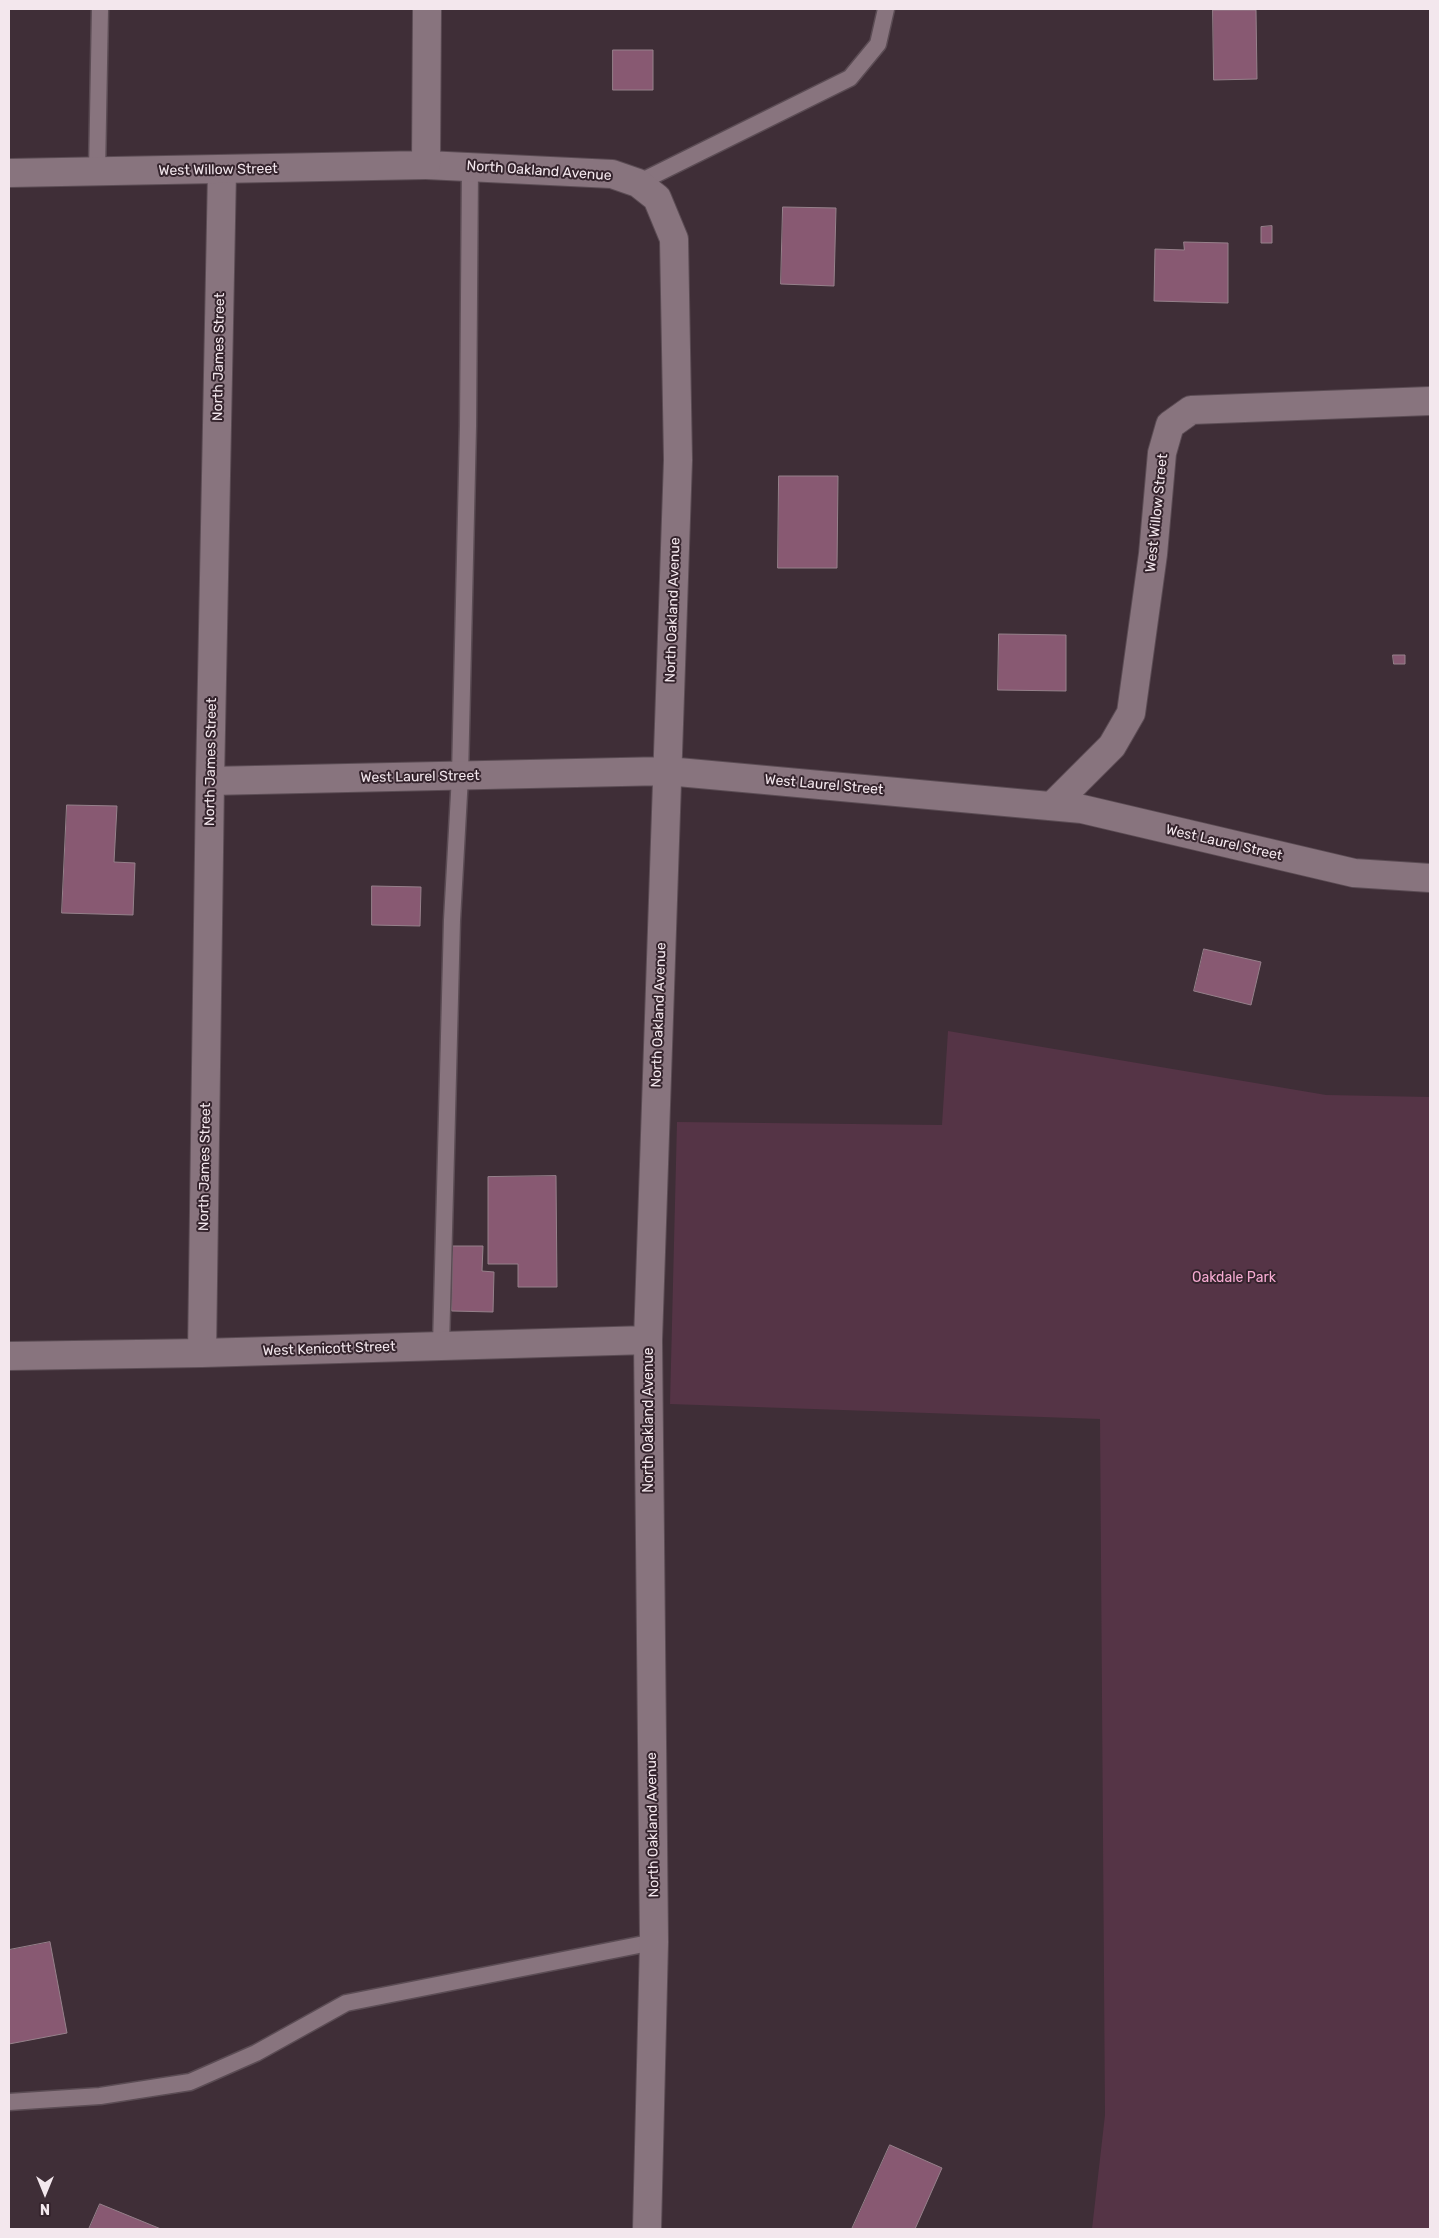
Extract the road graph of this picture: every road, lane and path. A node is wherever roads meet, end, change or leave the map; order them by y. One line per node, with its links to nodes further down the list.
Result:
1 (100, 9): 7 (lane)
2 (427, 9): 4 (street)
3 (886, 9): 9 (lane)
4 (426, 165): 5 (street, North Oakland Avenue); 6 (street, West Willow Street)
5 (470, 167): 9 (street, North Oakland Avenue); 12 (lane)
6 (222, 171): 7 (street, West Willow Street); 13 (street, North James Street)
7 (97, 172): 8 (street, West Willow Street)
8 (9, 173)
9 (638, 183): 11 (street, North Oakland Avenue)
10 (1430, 401): 14 (street, West Willow Street)
11 (668, 771): 12 (street, West Laurel Street); 14 (street, West Laurel Street); 16 (street, North Oakland Avenue)
12 (460, 776): 13 (street, West Laurel Street); 17 (lane)
13 (210, 781): 18 (street, North James Street)
14 (1052, 806): 15 (street, West Laurel Street)
15 (1430, 878)
16 (648, 1340): 17 (street, West Kenicott Street); 20 (street, North Oakland Avenue)
17 (441, 1346): 18 (street, West Kenicott Street)
18 (202, 1353): 19 (street, West Kenicott Street)
19 (9, 1356)
20 (654, 1942): 21 (lane); 22 (street, North Oakland Avenue)
21 (9, 2102)
22 (647, 2229)

